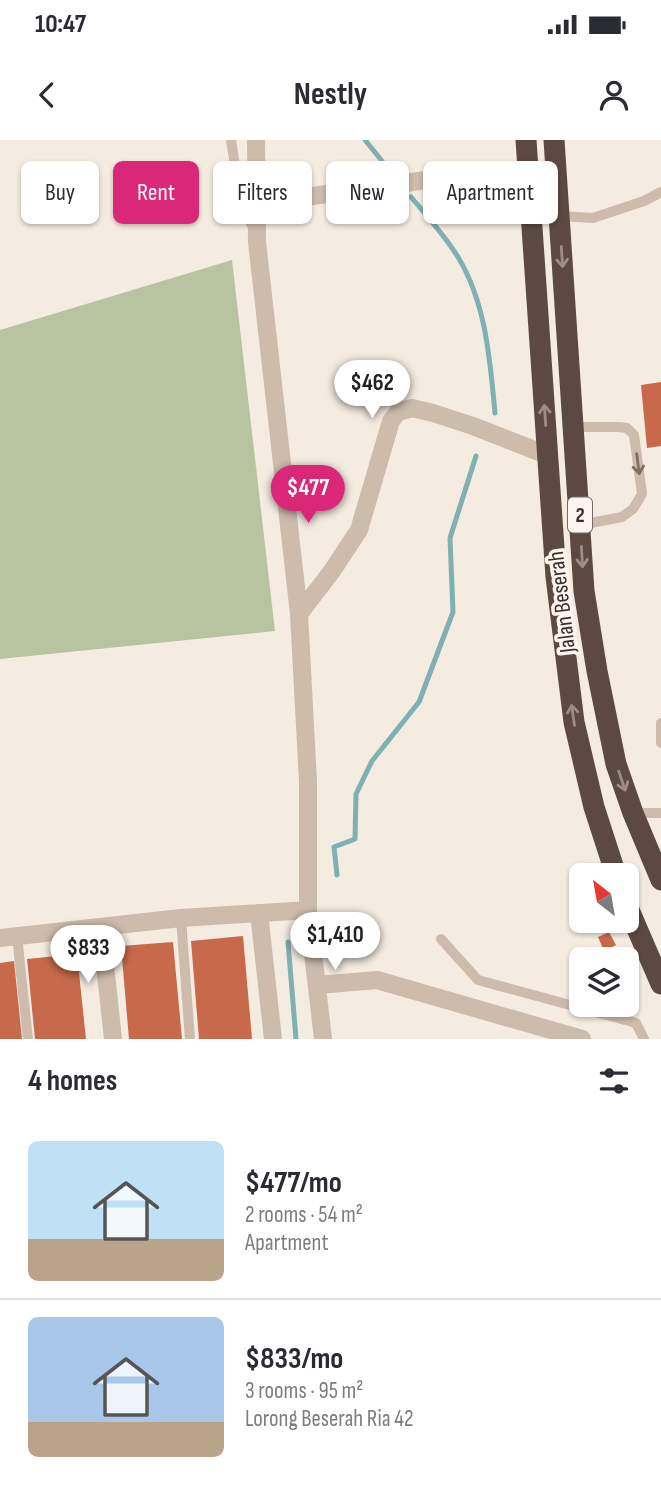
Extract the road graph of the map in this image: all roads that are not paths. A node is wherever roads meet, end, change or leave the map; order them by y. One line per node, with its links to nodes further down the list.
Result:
1 (232, 140): 11 (lane)
2 (256, 140): 5 (street)
3 (526, 140): 13 (highway, Jalan Beserah / 2, one-way to 3)
4 (554, 140): 9 (highway, Jalan Beserah / 2)
5 (256, 161)
6 (423, 180): 8 (street)
7 (661, 192): 9 (lane)
8 (312, 196)
9 (559, 216): 12 (highway, Jalan Beserah / 2, one-way to 12)
10 (257, 224): 11 (street)
11 (257, 242): 15 (street)
12 (573, 427): 14 (highway, Jalan Beserah / 2); 14 (lane, one-way to 14)
13 (547, 455): 15 (street); 20 (highway, Jalan Beserah / 2, one-way to 13)
14 (580, 525): 18 (highway, Jalan Beserah / 2, one-way to 18)
15 (299, 614): 22 (street)
16 (661, 723): 17 (lane)
17 (661, 743)
18 (634, 813): 19 (lane); 21 (highway, Jalan Beserah / 2)
19 (661, 813)
20 (612, 863)
21 (661, 880)
22 (308, 910): 23 (street); 30 (street)
23 (259, 914): 24 (street); 35 (street)
24 (181, 918): 25 (street); 34 (lane)
25 (101, 927): 27 (street); 33 (street)
26 (639, 933): 29 (highway)
27 (8, 937): 32 (lane)
28 (441, 939): 38 (lane)
29 (659, 979): 31 (street)
30 (318, 985): 36 (street); 37 (street)
31 (661, 996)
32 (28, 1039)
33 (113, 1039)
34 (190, 1039)
35 (273, 1039)
36 (323, 1039)
37 (582, 1039)
38 (644, 1039)

